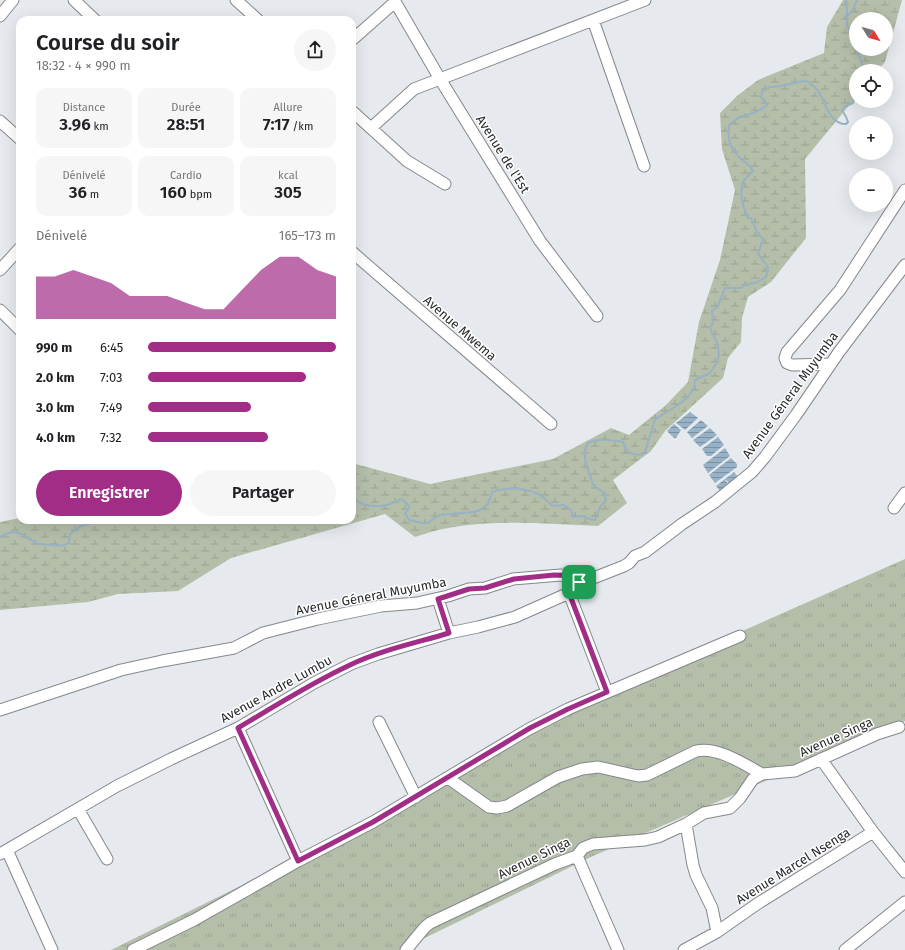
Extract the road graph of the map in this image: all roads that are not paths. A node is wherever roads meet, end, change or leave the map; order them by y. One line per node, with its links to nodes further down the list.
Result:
1 (14, 0): 6 (street)
2 (74, 0): 7 (street)
3 (236, 0): 8 (street)
4 (644, 0): 9 (street)
5 (395, 1): 10 (street); 11 (street, Avenue de l'Est)
6 (0, 16)
7 (91, 16)
8 (254, 16)
9 (593, 20): 11 (street); 16 (street)
10 (356, 36)
11 (440, 79): 14 (street); 24 (street, Avenue de l'Est)
12 (356, 115): 14 (street)
13 (0, 121): 15 (street)
14 (371, 128): 17 (street)
15 (16, 135)
16 (644, 166)
17 (445, 184)
18 (905, 190): 26 (street)
19 (16, 252): 22 (street)
20 (356, 255): 27 (street, Avenue Mwema)
21 (905, 265): 26 (street, Avenue Géneral Muyumba)
22 (0, 270)
23 (0, 310): 25 (street)
24 (597, 316)
25 (16, 326)
26 (831, 364): 30 (street, Avenue Géneral Muyumba)
27 (551, 424)
28 (905, 493): 29 (street)
29 (894, 508)
30 (579, 582): 31 (street, Avenue Andre Lumbu); 32 (street, Avenue Géneral Muyumba)
31 (569, 593): 33 (street, Avenue Andre Lumbu); 35 (street)
32 (438, 599): 33 (street); 36 (street, Avenue Géneral Muyumba)
33 (449, 633): 39 (street, Avenue Andre Lumbu)
34 (740, 636): 35 (street)
35 (607, 692): 42 (street)
36 (0, 710)
37 (379, 722): 43 (street)
38 (899, 727): 40 (street, Avenue Singa)
39 (238, 728): 44 (street, Avenue Andre Lumbu); 50 (street)
40 (821, 759): 41 (street, Avenue Singa); 46 (street)
41 (762, 774): 42 (street); 45 (street, Avenue Singa)
42 (448, 778): 43 (street)
43 (416, 797): 50 (street)
44 (78, 809): 47 (street, Avenue Andre Lumbu); 49 (street)
45 (686, 824): 48 (street, Avenue Singa); 53 (street)
46 (874, 832): 51 (street); 53 (street, Avenue Marcel Nsenga)
47 (3, 852): 54 (street)
48 (577, 856): 56 (street, Avenue Singa); 57 (street)
49 (107, 859)
50 (298, 861): 55 (street)
51 (905, 872)
52 (905, 902): 59 (street)
53 (717, 932): 58 (street, Avenue Marcel Nsenga)
54 (52, 950)
55 (134, 950)
56 (406, 950)
57 (618, 950)
58 (684, 950)
59 (845, 950)

